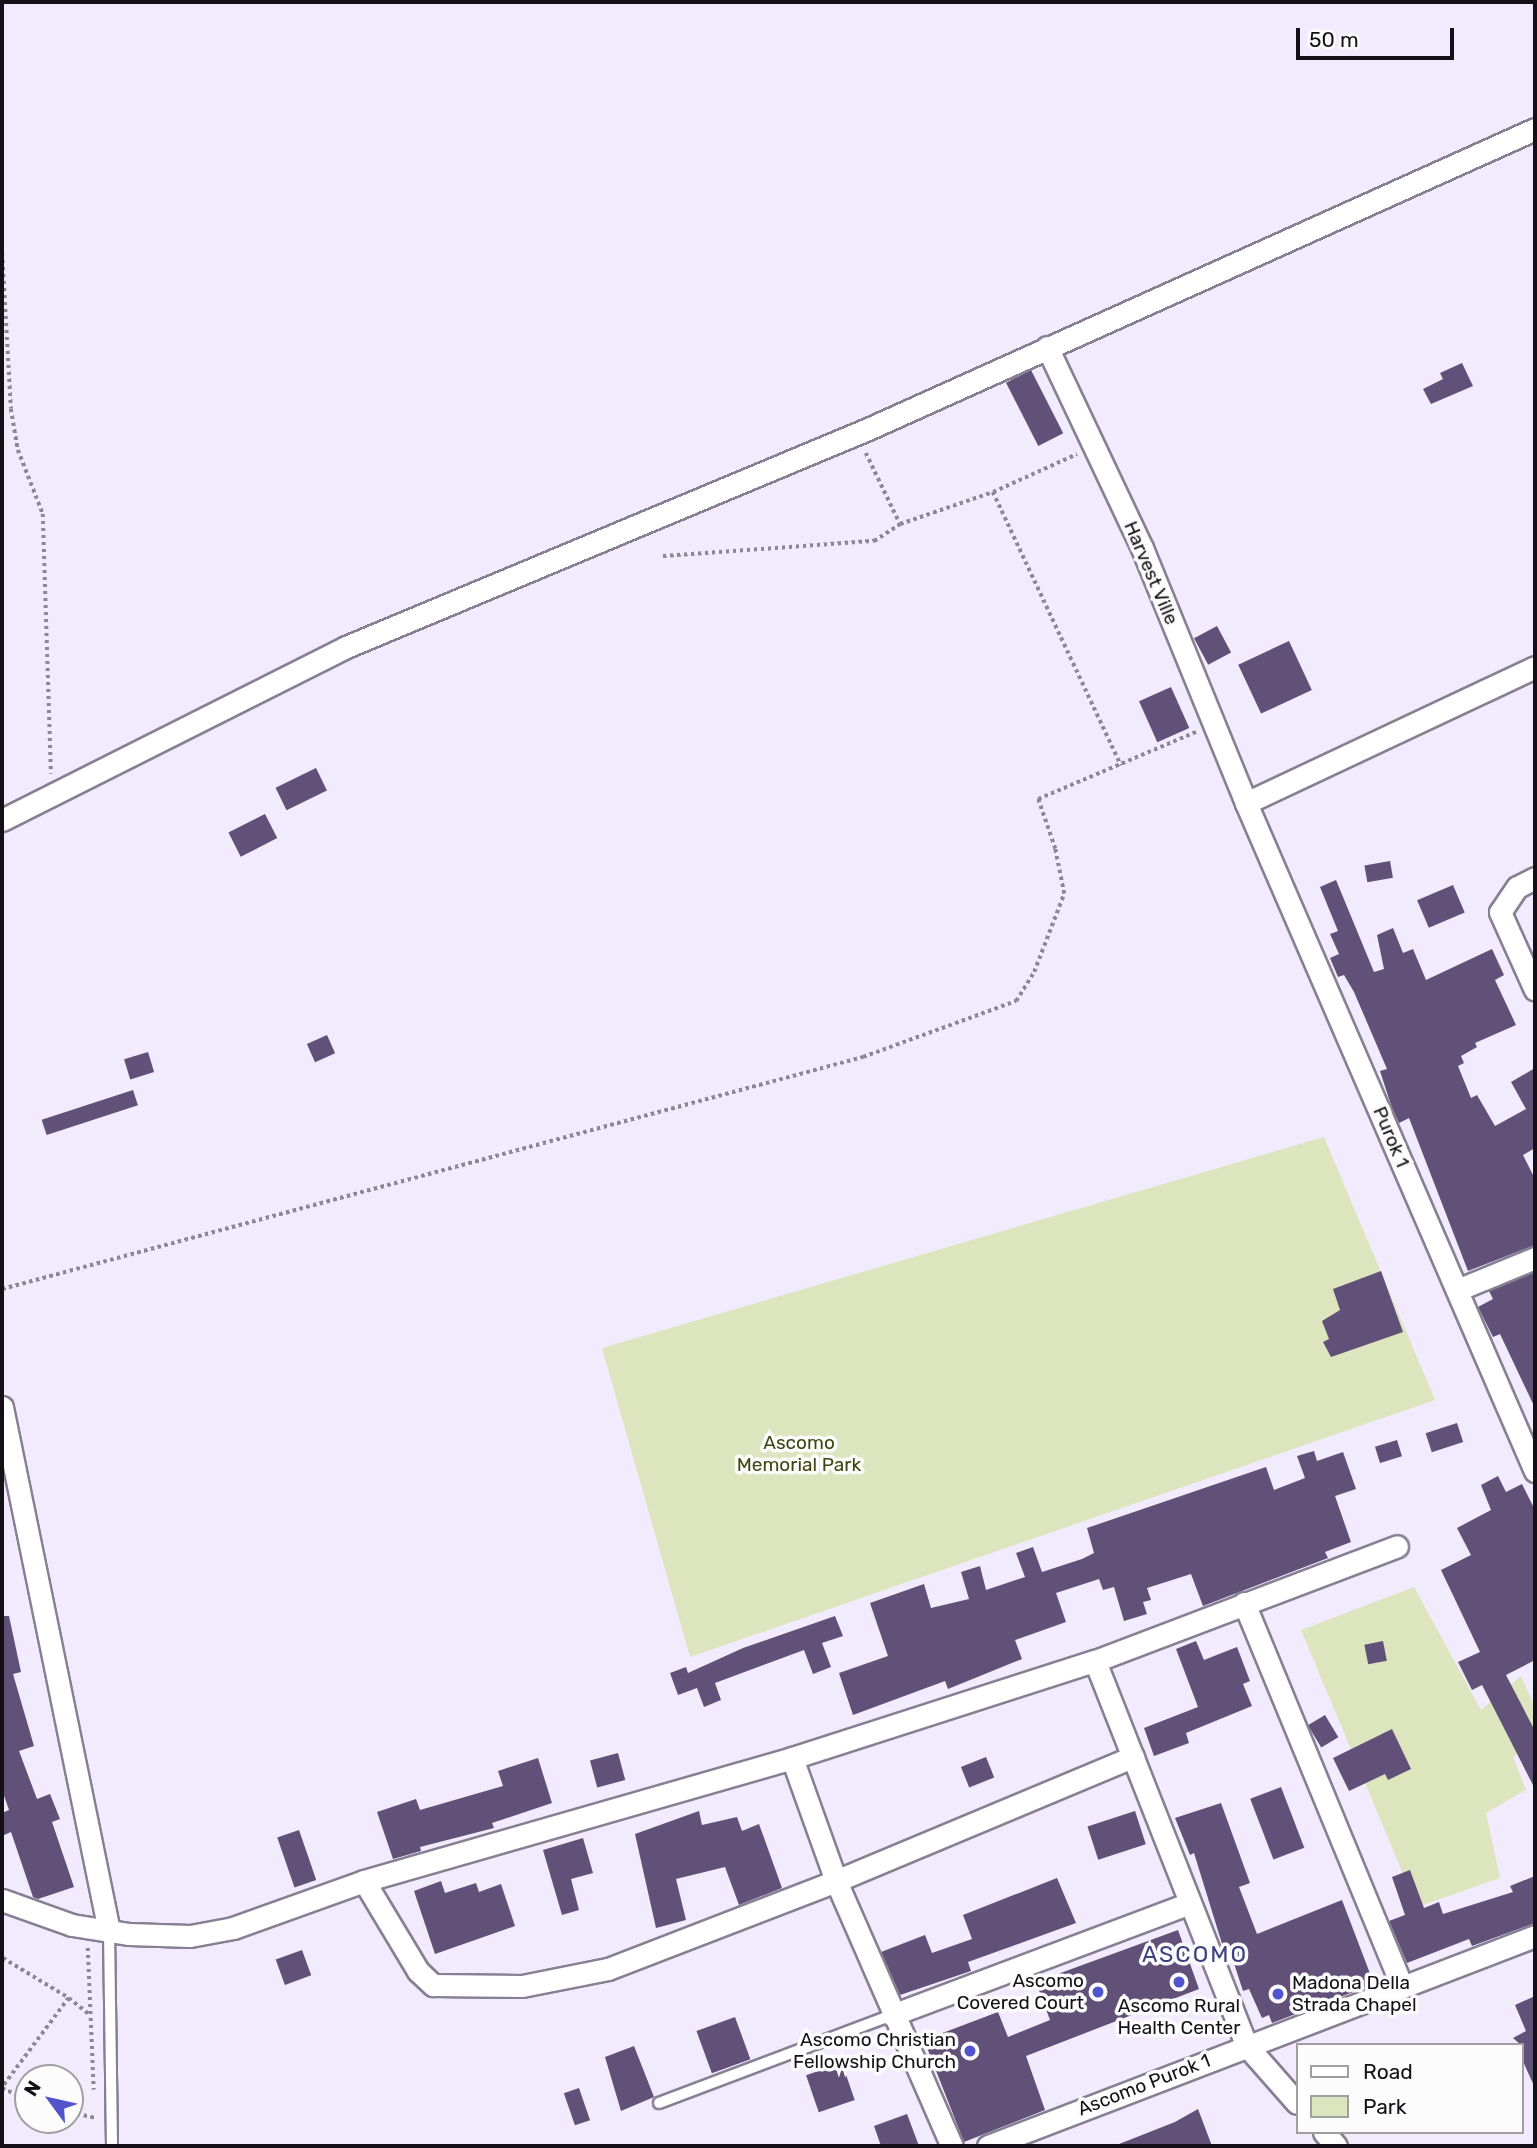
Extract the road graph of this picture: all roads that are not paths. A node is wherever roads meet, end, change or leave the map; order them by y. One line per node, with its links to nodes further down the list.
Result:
1 (1535, 129): 2 (street)
2 (1047, 347): 4 (street, Harvest Ville); 5 (street)
3 (1535, 667): 4 (street)
4 (1246, 803): 9 (street, Purok 1)
5 (2, 820)
6 (1535, 878): 7 (street)
7 (1535, 990)
8 (1535, 1258): 9 (street)
9 (1457, 1290): 11 (street, Purok 1)
10 (2, 1407): 21 (street)
11 (1535, 1471)
12 (1397, 1546): 13 (street)
13 (1244, 1602): 14 (street); 23 (street)
14 (1095, 1661): 15 (street); 16 (street)
15 (1133, 1757): 18 (street); 20 (street)
16 (792, 1758): 17 (street); 18 (street)
17 (365, 1881): 18 (street); 21 (street)
18 (836, 1881): 24 (street)
19 (2, 1900): 21 (street)
20 (1190, 1903): 24 (street); 25 (street)
21 (100, 1935): 28 (lane)
22 (1535, 1936): 23 (street, Ascomo Purok 1)
23 (1401, 1984): 25 (street, Ascomo Purok 1)
24 (892, 2015): 27 (lane); 29 (street)
25 (1246, 2045): 26 (street); 30 (street, Ascomo Purok 1)
26 (1296, 2102)
27 (659, 2103)
28 (112, 2146)
29 (952, 2146)
30 (988, 2146)

